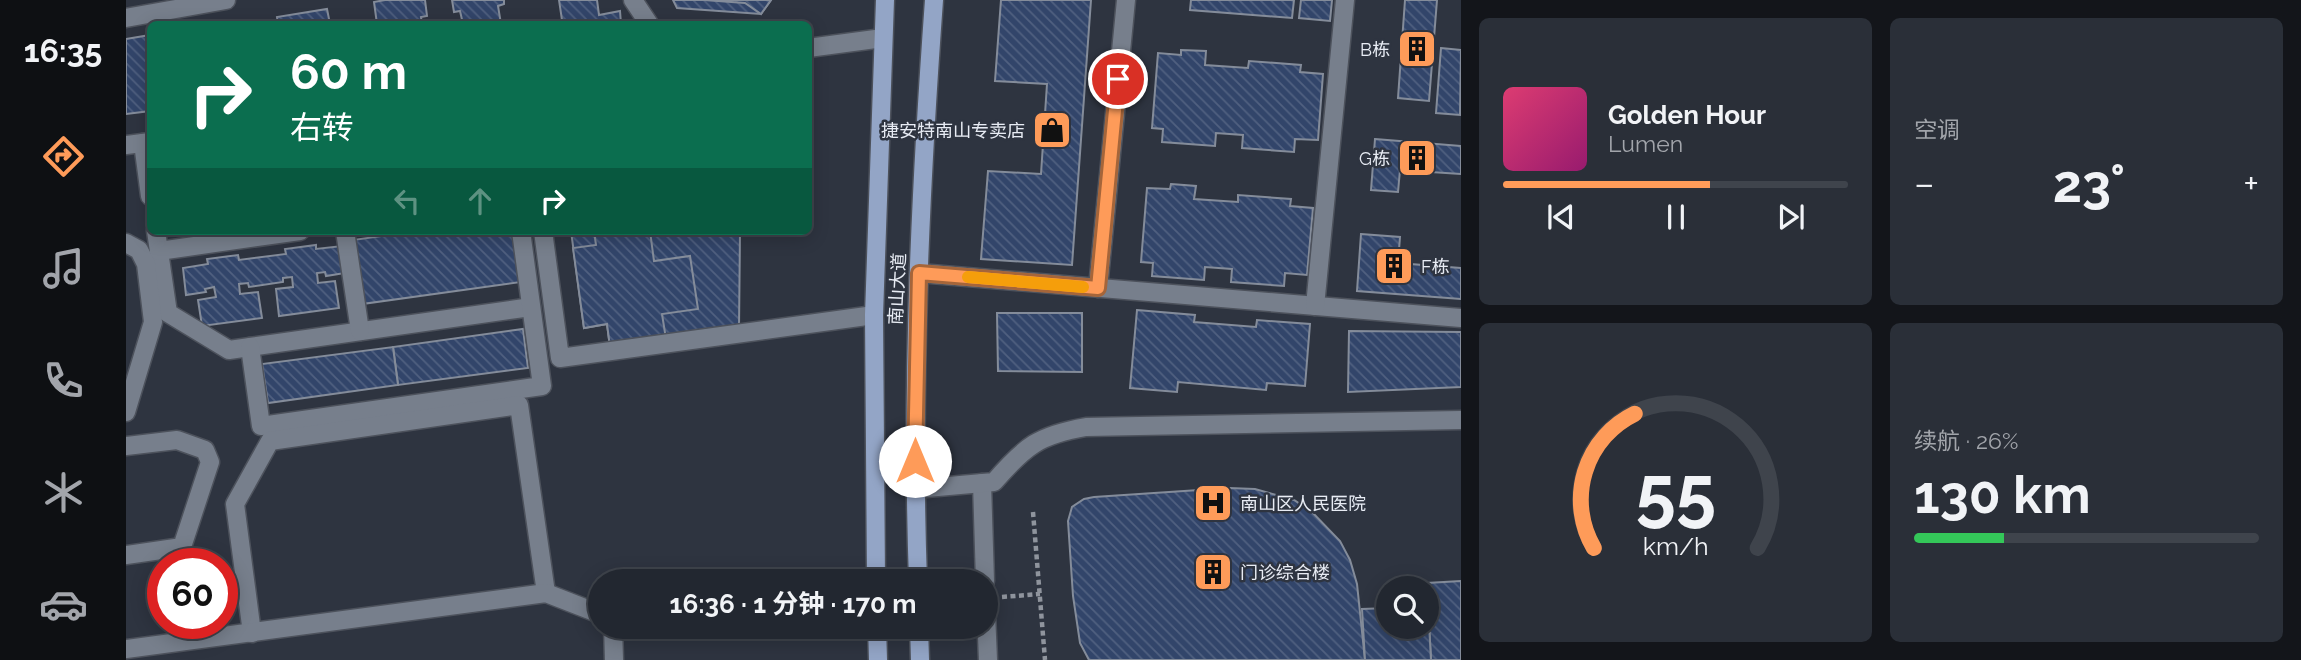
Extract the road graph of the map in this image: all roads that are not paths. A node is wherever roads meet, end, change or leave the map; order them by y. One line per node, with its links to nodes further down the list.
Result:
1 (226, 0): 7 (street)
2 (634, 0): 8 (street)
3 (885, 0): 9 (main road, 南山大道)
4 (934, 0): 20 (main road, 南山大道)
5 (1126, 0): 21 (street)
6 (1345, 0): 22 (street)
7 (126, 18)
8 (647, 21)
9 (883, 38): 10 (street); 24 (main road, 南山大道)
10 (812, 47)
11 (140, 143): 12 (street)
12 (147, 181)
13 (157, 235): 19 (street)
14 (272, 235): 19 (street)
15 (346, 235): 26 (street)
16 (521, 235): 23 (street)
17 (543, 235): 24 (street)
18 (126, 243): 28 (street)
19 (159, 251): 27 (street)
20 (919, 273): 21 (street); 32 (main road, 南山大道)
21 (1098, 288): 22 (street)
22 (1315, 306): 25 (street)
23 (531, 307): 26 (street); 27 (street)
24 (874, 315): 34 (main road, 南山大道)
25 (1461, 318)
26 (360, 331): 27 (street)
27 (250, 347)
28 (126, 412)
29 (1461, 420): 31 (street)
30 (126, 446): 33 (street)
31 (982, 483): 32 (street); 36 (street)
32 (915, 489): 35 (main road, 南山大道)
33 (126, 555)
34 (876, 569)
35 (918, 569)
36 (985, 569)
37 (546, 593): 38 (street); 39 (street); 39 (street)
38 (588, 609)
39 (252, 633): 44 (street)
40 (613, 639): 45 (street)
41 (877, 639): 46 (main road)
42 (919, 639): 47 (main road)
43 (987, 639): 48 (street)
44 (126, 649)
45 (614, 660)
46 (878, 660)
47 (920, 660)
48 (988, 660)

